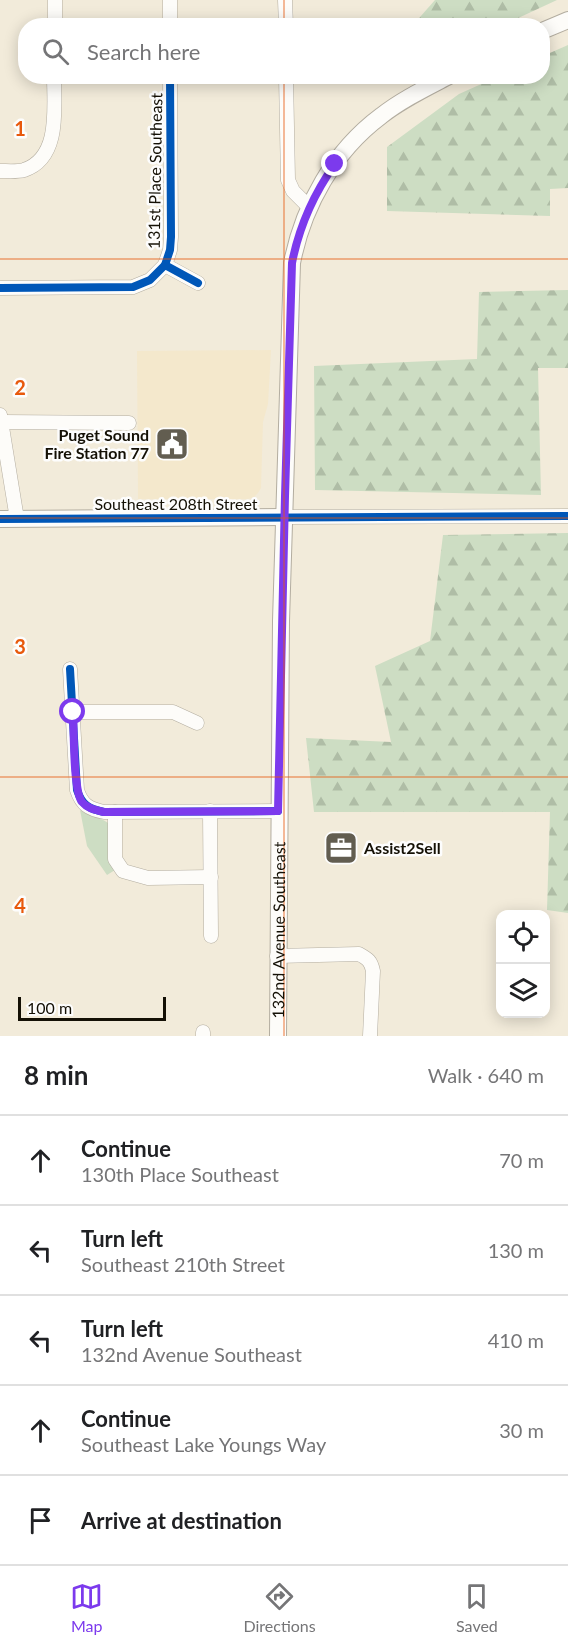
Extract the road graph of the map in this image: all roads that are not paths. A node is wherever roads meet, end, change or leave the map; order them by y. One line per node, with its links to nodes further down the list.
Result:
1 (55, 0): 4 (street)
2 (171, 0): 5 (street)
3 (285, 0): 6 (street)
4 (55, 18)
5 (170, 18)
6 (286, 18)
7 (568, 20): 8 (main road)
8 (550, 28)
9 (54, 84): 13 (street)
10 (170, 84): 15 (street, 131st Place Southeast)
11 (286, 84): 14 (street)
12 (434, 84): 14 (main road, 132nd Avenue Southeast)
13 (0, 171)
14 (309, 207): 21 (main road, 132nd Avenue Southeast)
15 (165, 265): 16 (street); 17 (street)
16 (198, 283)
17 (0, 288)
18 (1, 419): 19 (street); 22 (street)
19 (129, 423)
20 (568, 516): 21 (street, Southeast 208th Street)
21 (284, 517): 22 (main road, Southeast 208th Street); 27 (main road, 132nd Avenue Southeast)
22 (8, 519)
23 (70, 669): 24 (street)
24 (73, 712): 25 (street); 28 (street)
25 (197, 723)
26 (210, 811): 27 (street); 28 (street); 29 (street)
27 (278, 811): 31 (main road, 132nd Avenue Southeast)
28 (115, 812): 29 (street)
29 (210, 877): 30 (street)
30 (211, 936)
31 (277, 956): 32 (main road, 132nd Avenue Southeast); 33 (street)
32 (278, 1036)
33 (370, 1036)

